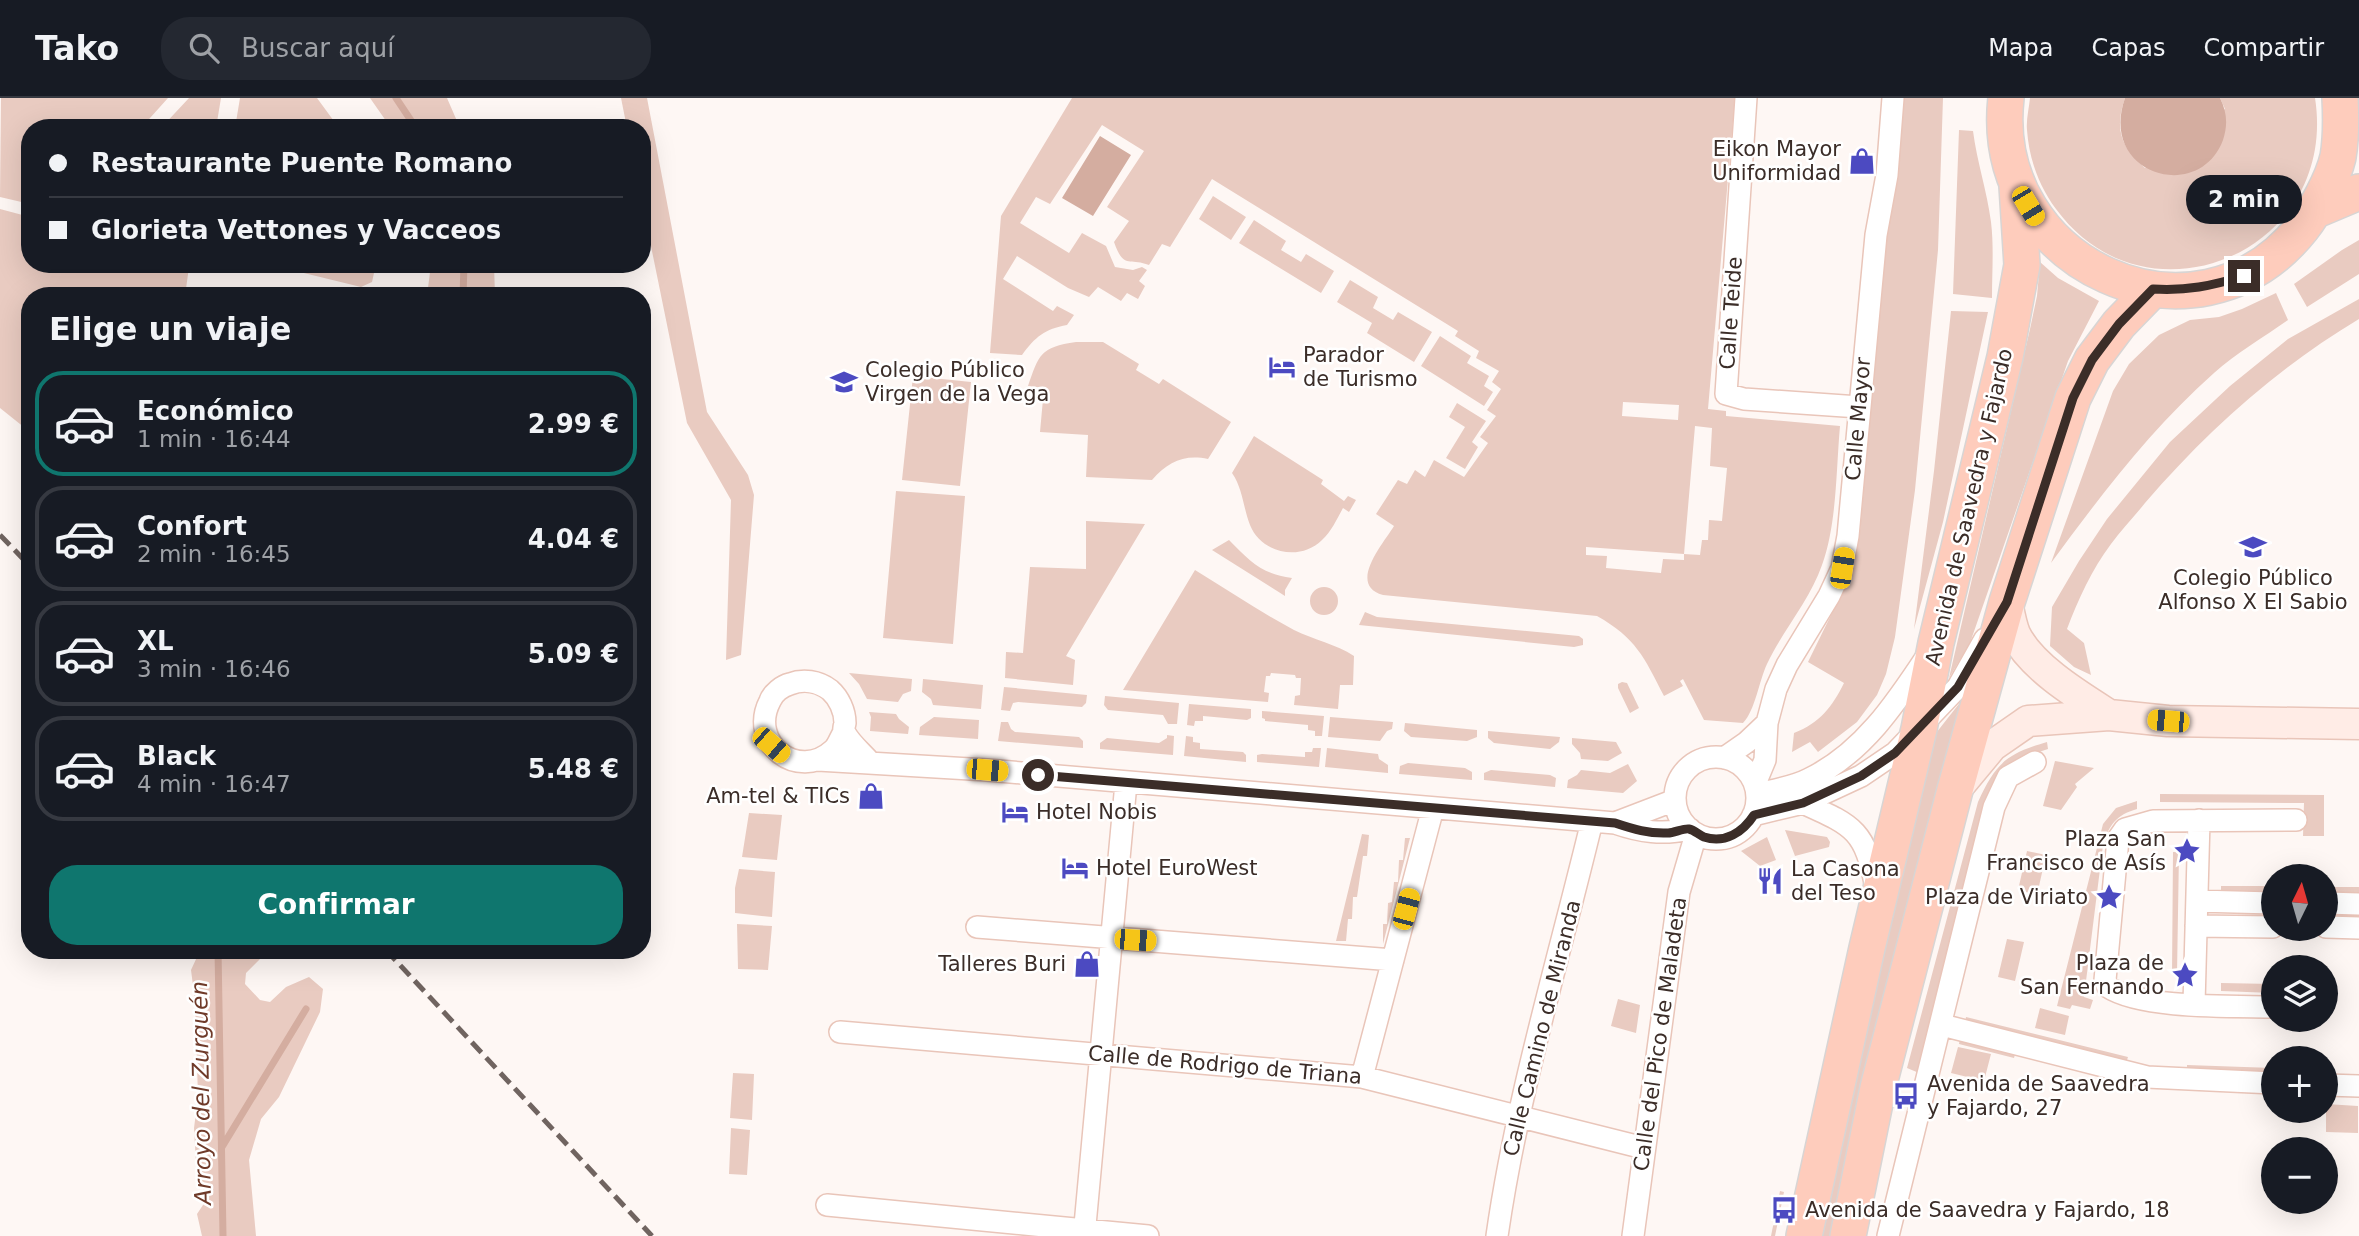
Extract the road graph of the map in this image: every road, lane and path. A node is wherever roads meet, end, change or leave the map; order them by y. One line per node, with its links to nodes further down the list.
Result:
1 (1746, 98): 9 (street, Calle Teide)
2 (1893, 98): 9 (street, Calle Mayor)
3 (2006, 98): 5 (highway)
4 (2340, 98): 7 (highway)
5 (2017, 186): 8 (highway); 11 (highway, Avenida de Saavedra y Fajardo)
6 (2359, 192): 7 (highway)
7 (2316, 210): 8 (highway)
8 (2153, 289): 10 (highway)
9 (1859, 407): 13 (street, Calle Mayor)
10 (2007, 602): 12 (main road); 15 (street); 22 (highway)
11 (1936, 643): 15 (highway, Avenida de Saavedra y Fajardo); 23 (street)
12 (2109, 715): 14 (main road); 22 (main road)
13 (1767, 723): 17 (street); 23 (street, Calle Mayor)
14 (2359, 724)
15 (1919, 729): 25 (street); 32 (highway, Avenida de Saavedra y Fajardo)
16 (844, 732): 18 (street); 18 (street); 19 (street)
17 (1724, 758): 23 (street); 24 (street)
18 (818, 760): 19 (street)
19 (869, 761): 21 (street)
20 (2035, 762): 45 (street)
21 (1126, 783): 26 (street); 41 (street)
22 (1955, 790): 60 (highway)
23 (1755, 798): 25 (street); 31 (street)
24 (1675, 800): 30 (street); 31 (street)
25 (1803, 803): 32 (street)
26 (1433, 808): 29 (street); 42 (street)
27 (2199, 820): 28 (street); 36 (street); 43 (street)
28 (2296, 820)
29 (1592, 821): 30 (street); 52 (street, Calle Camino de Miranda)
30 (1615, 823): 31 (street)
31 (1693, 831): 53 (street, Calle del Pico de Maladeta)
32 (1878, 902): 59 (highway, Avenida de Saavedra y Fajardo)
33 (2338, 903): 34 (street)
34 (2359, 904)
35 (2261, 905): 36 (street)
36 (2197, 914): 37 (street); 43 (street)
37 (2261, 925)
38 (977, 927): 41 (street)
39 (2338, 927): 40 (street)
40 (2359, 928)
41 (1111, 938): 42 (street); 47 (street)
42 (1393, 960): 48 (street)
43 (2194, 1004): 44 (street)
44 (2261, 1007)
45 (1942, 1025): 49 (street); 61 (street)
46 (840, 1032): 47 (street, Calle de Rodrigo de Triana)
47 (1100, 1053): 48 (street, Calle de Rodrigo de Triana); 55 (street)
48 (1362, 1077): 52 (street, Calle de Rodrigo de Triana)
49 (2261, 1082)
50 (2338, 1085): 51 (street)
51 (2359, 1086)
52 (1520, 1116): 53 (street, Calle de Rodrigo de Triana); 57 (street, Calle Camino de Miranda)
53 (1644, 1148): 58 (street, Calle del Pico de Maladeta)
54 (827, 1205): 55 (street)
55 (1084, 1233): 56 (street)
56 (1148, 1236)
57 (1497, 1236)
58 (1633, 1236)
59 (1804, 1236)
60 (1847, 1236)
61 (1888, 1236)

